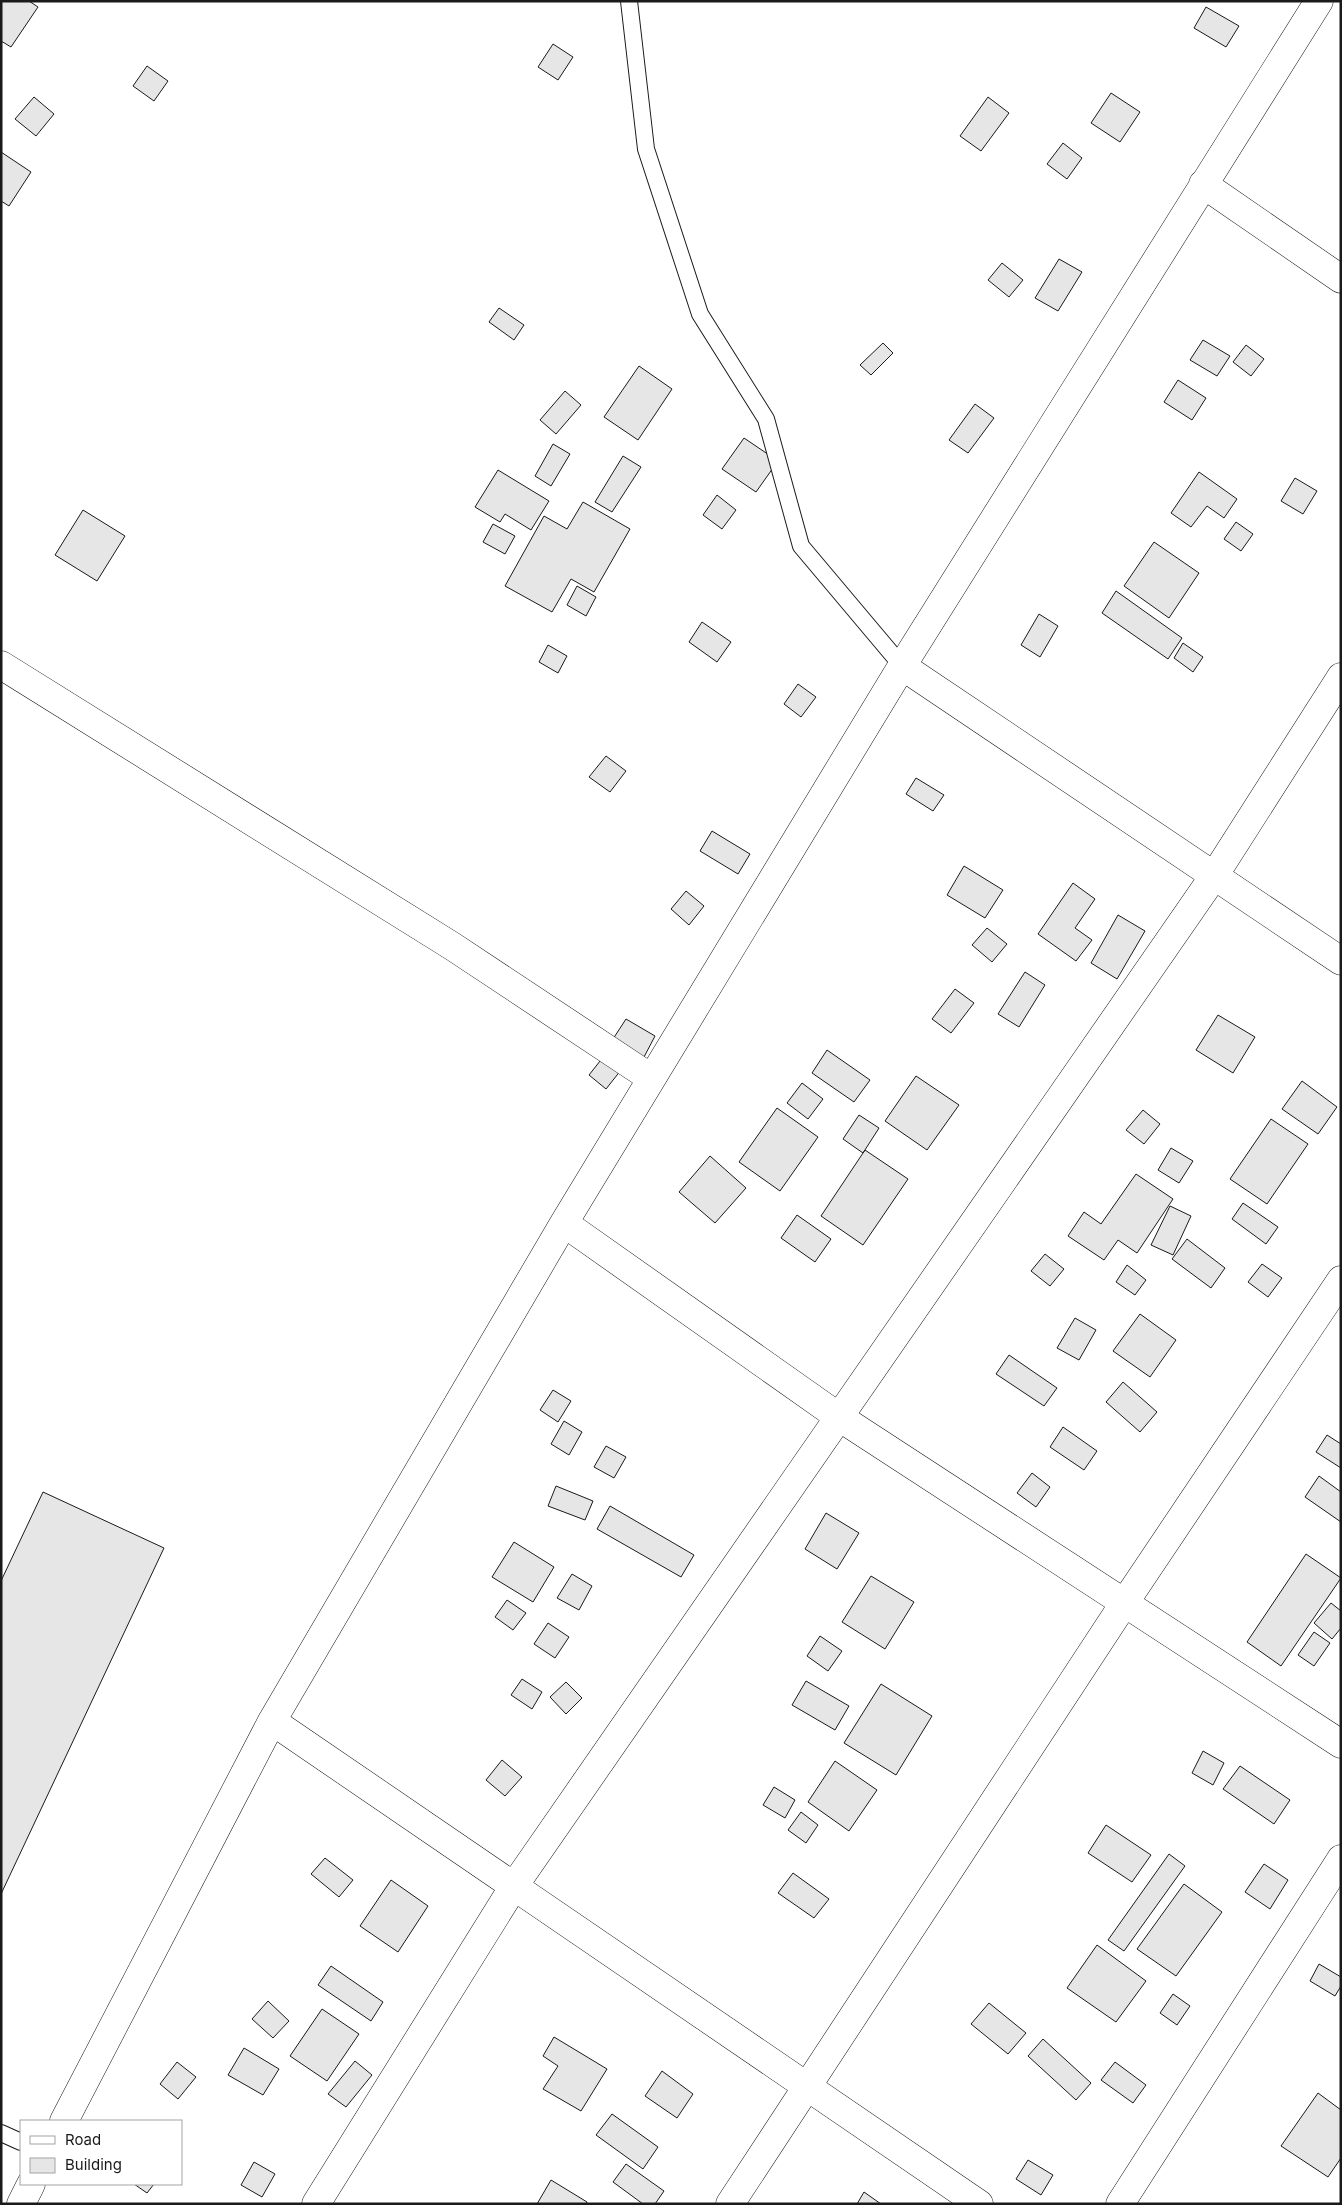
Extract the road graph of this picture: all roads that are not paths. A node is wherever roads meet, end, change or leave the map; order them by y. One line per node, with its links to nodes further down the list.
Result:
1 (629, 1): 6 (lane)
2 (1319, 1): 3 (street)
3 (1203, 184): 4 (street); 6 (street)
4 (1341, 279)
5 (1, 665): 10 (street)
6 (902, 666): 8 (street); 10 (street)
7 (1341, 677): 8 (street)
8 (1214, 876): 9 (street); 13 (street)
9 (1341, 961)
10 (652, 1078): 11 (street)
11 (564, 1223): 13 (street); 15 (street)
12 (1341, 1280): 14 (street)
13 (839, 1417): 14 (street); 18 (street)
14 (1125, 1602): 16 (street); 19 (street)
15 (272, 1721): 18 (street); 20 (street)
16 (1341, 1744)
17 (1341, 1859): 28 (street)
18 (514, 1886): 19 (street); 25 (street)
19 (808, 2087): 26 (street); 27 (street)
20 (65, 2120)
21 (1, 2133): 22 (lane)
22 (20, 2142)
23 (30, 2185): 24 (street)
24 (21, 2204)
25 (316, 2204)
26 (730, 2204)
27 (979, 2204)
28 (1120, 2204)

